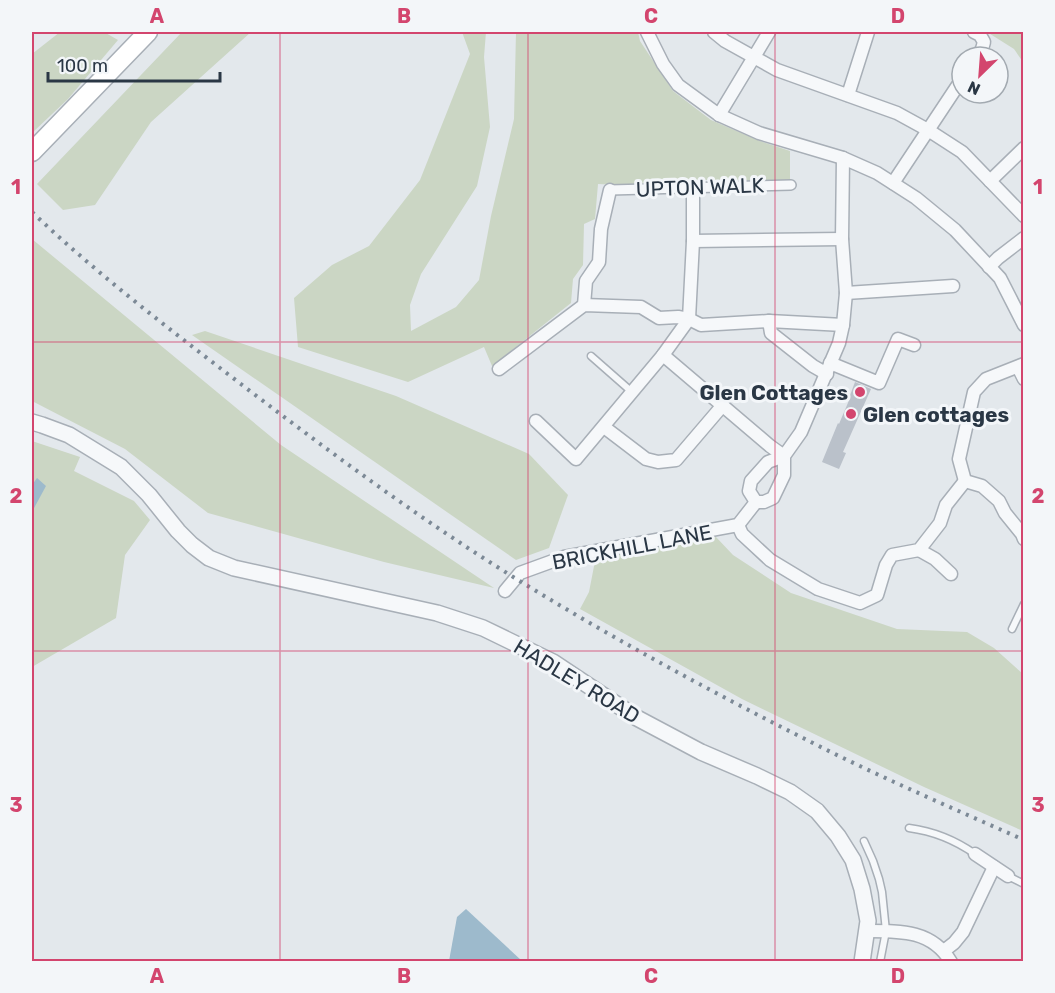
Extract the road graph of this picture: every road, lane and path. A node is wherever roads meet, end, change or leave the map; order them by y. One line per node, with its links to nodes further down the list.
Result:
1 (148, 32): 14 (main road)
2 (647, 32): 11 (street)
3 (714, 32): 8 (street)
4 (769, 32): 8 (street)
5 (868, 32): 9 (street)
6 (974, 32): 7 (street)
7 (983, 45)
8 (754, 57): 9 (street); 11 (street)
9 (848, 95): 12 (street)
10 (950, 97): 12 (street)
11 (719, 115): 15 (street)
12 (928, 130): 16 (street); 17 (street)
13 (1023, 148): 16 (street)
14 (32, 152)
15 (843, 158): 17 (street); 23 (street, BRICKHILL LANE)
16 (990, 181): 21 (street)
17 (893, 183): 25 (street)
18 (791, 185): 19 (street, UPTON WALK)
19 (693, 188): 20 (street, UPTON WALK); 24 (street)
20 (609, 190): 28 (street)
21 (1023, 216)
22 (1023, 238): 25 (street)
23 (842, 239): 24 (street); 27 (street, BRICKHILL LANE)
24 (693, 241): 29 (street)
25 (989, 267): 32 (street)
26 (953, 286): 27 (street)
27 (846, 293): 31 (street, BRICKHILL LANE)
28 (584, 305): 29 (street); 38 (street)
29 (689, 319): 30 (street); 34 (street)
30 (769, 321): 31 (street); 37 (street)
31 (843, 325): 37 (street, BRICKHILL LANE)
32 (1023, 325)
33 (914, 345): 37 (street)
34 (663, 355): 40 (street); 41 (street)
35 (591, 356): 40 (lane)
36 (1021, 366): 39 (street); 46 (street)
37 (828, 368): 45 (street, BRICKHILL LANE)
38 (499, 369)
39 (1023, 379)
40 (632, 392): 44 (street)
41 (723, 405): 44 (street); 45 (street)
42 (536, 421): 44 (street)
43 (32, 422): 62 (street, HADLEY ROAD)
44 (604, 427)
45 (784, 456): 47 (street, BRICKHILL LANE); 47 (street, BRICKHILL LANE)
46 (965, 481): 49 (street); 50 (street)
47 (756, 502): 48 (street, BRICKHILL LANE)
48 (738, 525): 50 (street); 52 (street, BRICKHILL LANE)
49 (1023, 535)
50 (919, 550): 51 (street)
51 (951, 574)
52 (505, 591)
53 (1023, 604): 54 (lane)
54 (1012, 629)
55 (909, 828): 57 (lane)
56 (864, 841): 61 (lane)
57 (975, 854): 58 (street)
58 (994, 867): 59 (street); 63 (street)
59 (1008, 876): 60 (lane)
60 (1023, 884)
61 (886, 930): 62 (street); 63 (street); 65 (lane)
62 (867, 931): 64 (street, HADLEY ROAD)
63 (948, 956)
64 (862, 962)
65 (880, 962)

